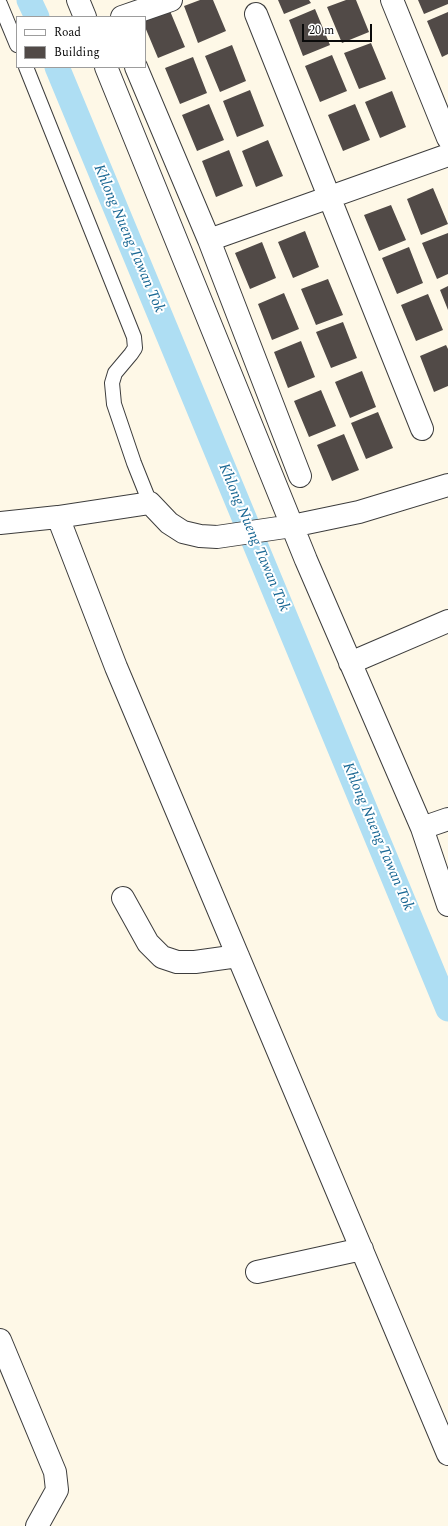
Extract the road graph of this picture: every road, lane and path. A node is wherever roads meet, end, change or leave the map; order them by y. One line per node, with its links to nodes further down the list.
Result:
1 (78, 0): 6 (street)
2 (170, 0): 7 (street)
3 (392, 0): 12 (street)
4 (0, 4): 8 (lane)
5 (256, 14): 14 (street)
6 (85, 16)
7 (125, 16)
8 (16, 43)
9 (26, 68): 19 (lane)
10 (106, 68): 22 (street)
11 (136, 68): 15 (street)
12 (448, 138)
13 (448, 155): 14 (street)
14 (330, 198): 15 (street); 16 (street)
15 (208, 240): 17 (street)
16 (422, 430)
17 (300, 476)
18 (448, 485): 22 (street)
19 (150, 504): 20 (street); 22 (street)
20 (58, 517): 21 (street); 29 (street)
21 (0, 523)
22 (287, 527): 24 (street)
23 (448, 621): 24 (street)
24 (350, 663): 26 (street)
25 (448, 819): 26 (street)
26 (422, 828): 28 (street)
27 (123, 898): 29 (street)
28 (448, 905)
29 (238, 956): 30 (street)
30 (362, 1249): 31 (street); 33 (street)
31 (256, 1272)
32 (0, 1340): 34 (street)
33 (448, 1454)
34 (37, 1526)

